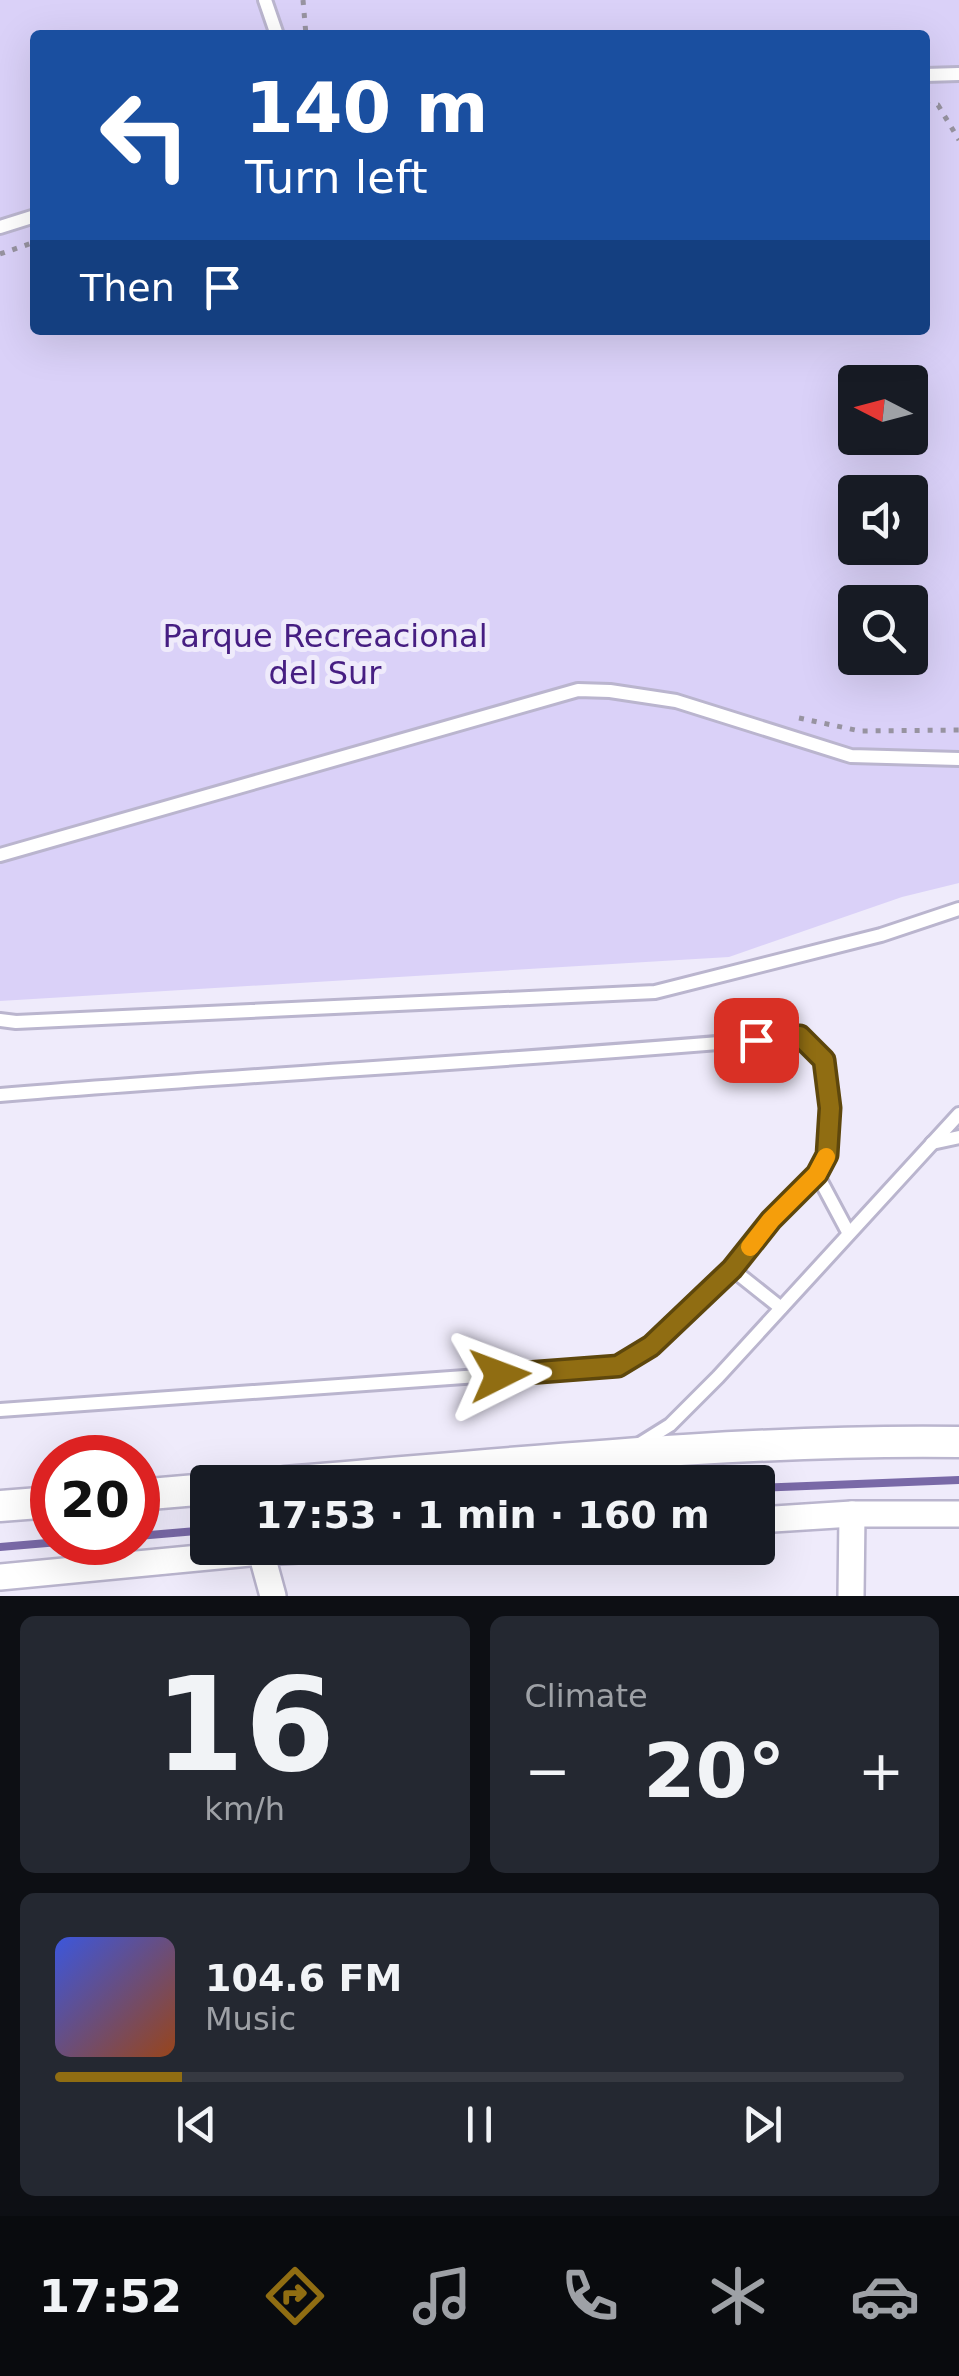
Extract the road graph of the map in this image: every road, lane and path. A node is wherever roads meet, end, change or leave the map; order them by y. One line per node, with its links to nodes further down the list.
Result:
1 (265, 0): 3 (lane)
2 (303, 0): 4 (path)
3 (275, 30)
4 (306, 30)
5 (959, 74): 6 (lane)
6 (930, 76)
7 (930, 104): 8 (path)
8 (959, 140)
9 (30, 218): 10 (lane)
10 (0, 227)
11 (30, 244): 12 (path)
12 (0, 254)
13 (959, 759): 14 (lane)
14 (0, 854)
15 (959, 909): 16 (lane)
16 (0, 1020)
17 (0, 1095): 21 (lane)
18 (959, 1114): 20 (lane)
19 (959, 1138): 20 (lane)
20 (932, 1143): 22 (lane)
21 (817, 1174): 22 (lane); 23 (lane)
22 (848, 1232): 24 (lane)
23 (732, 1269): 24 (lane); 25 (lane)
24 (781, 1308): 27 (lane)
25 (0, 1410)
26 (959, 1442): 27 (street)
27 (623, 1454): 28 (street)
28 (491, 1465)
29 (190, 1491): 30 (street)
30 (160, 1493)
31 (30, 1505): 32 (street)
32 (3, 1509)
33 (852, 1514): 34 (street); 35 (street); 40 (street)
34 (959, 1514)
35 (775, 1519)
36 (190, 1559): 38 (street)
37 (265, 1565): 39 (street)
38 (0, 1578)
39 (273, 1596)
40 (852, 1596)

